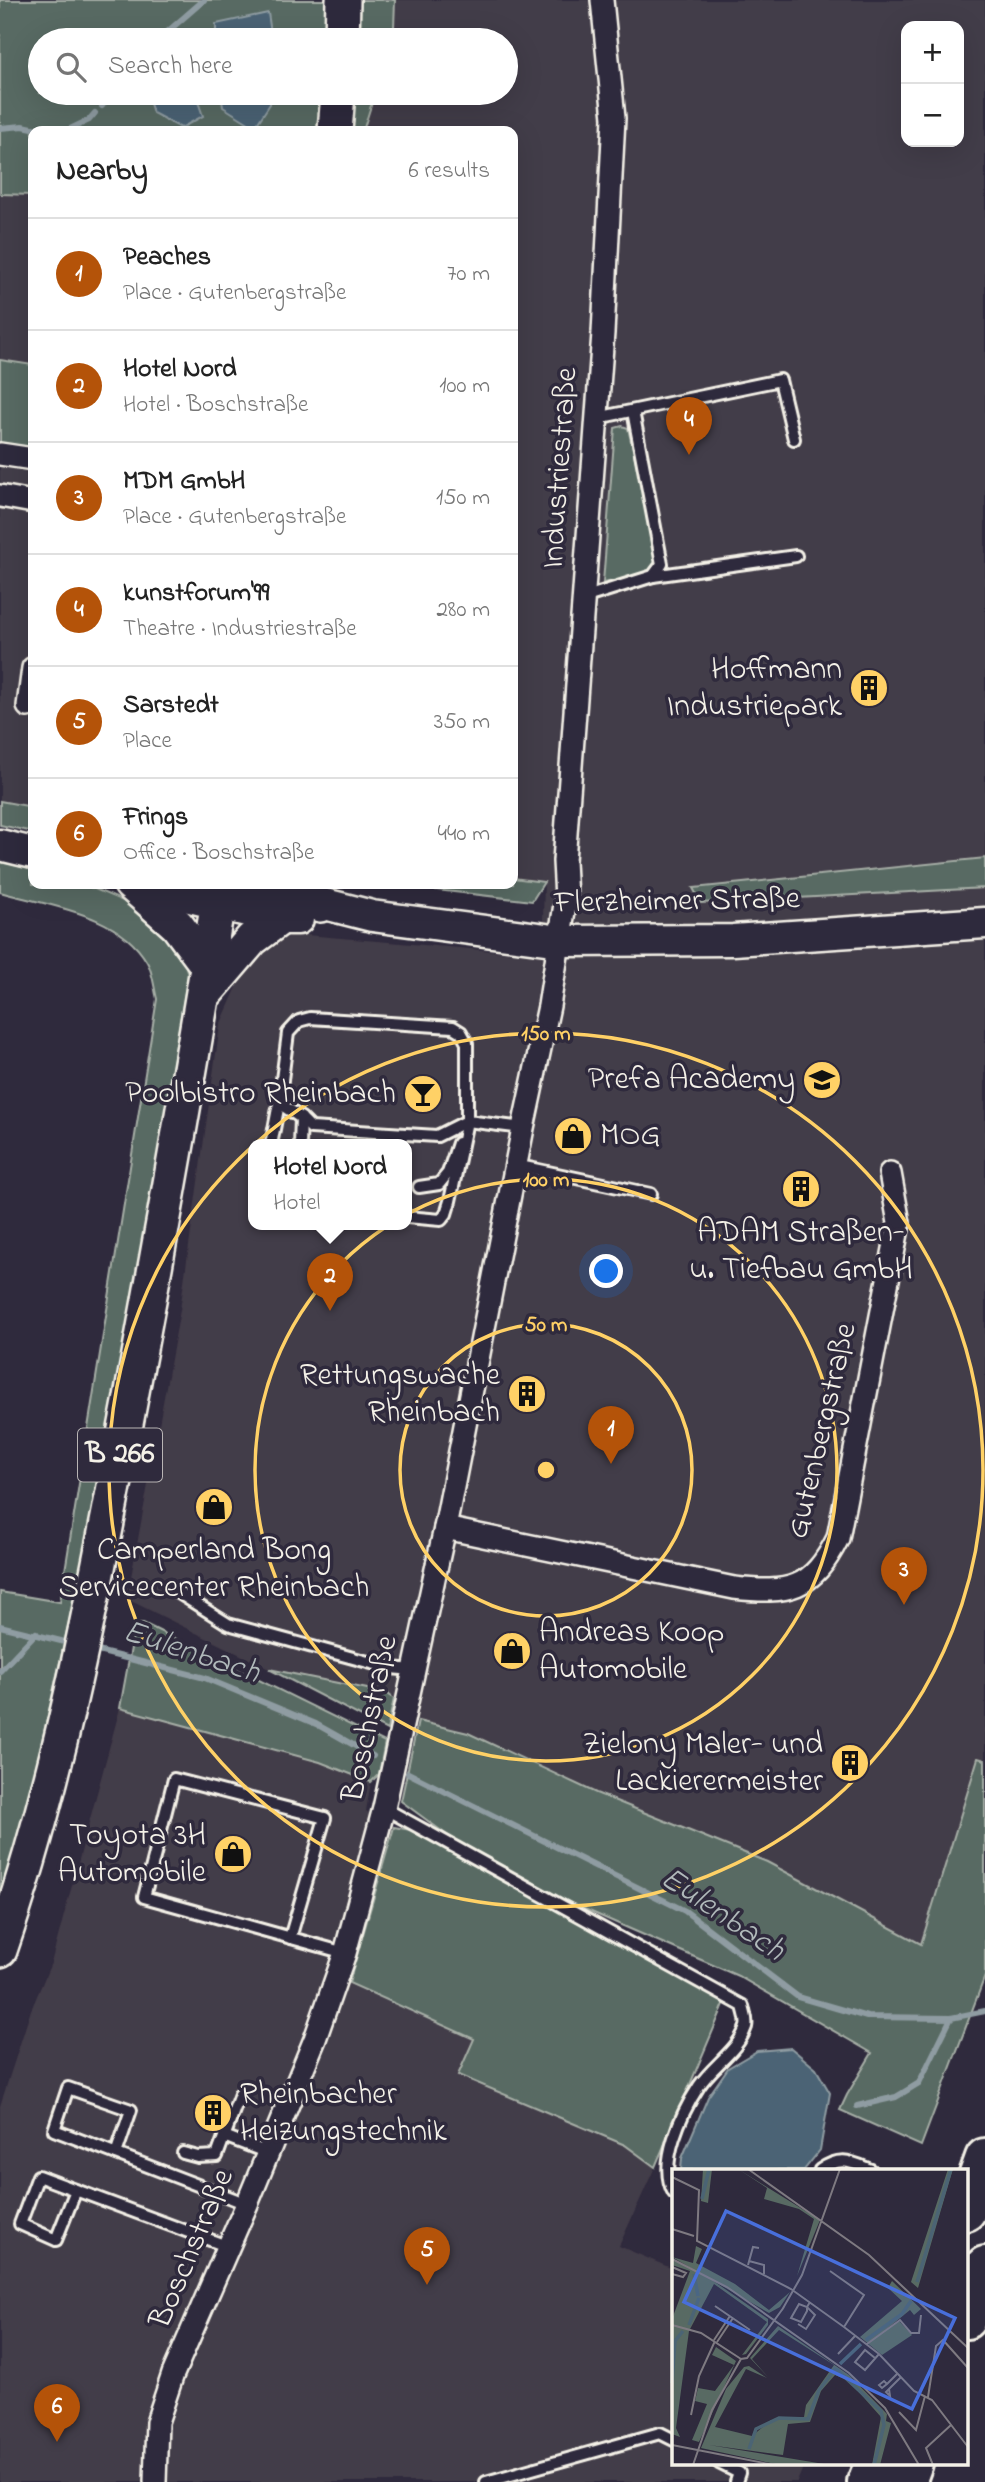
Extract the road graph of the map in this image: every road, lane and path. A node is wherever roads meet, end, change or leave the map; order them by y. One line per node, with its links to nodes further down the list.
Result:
1 (343, 0): 3 (main road)
2 (602, 0): 7 (street, Industriestraße)
3 (342, 28)
4 (337, 105): 5 (main road)
5 (335, 126)
6 (633, 411): 7 (lane); 8 (lane); 14 (lane)
7 (597, 418): 15 (street, Industriestraße)
8 (794, 439)
9 (0, 454): 10 (street)
10 (28, 458)
11 (0, 496): 12 (street)
12 (28, 501)
13 (796, 556): 14 (lane)
14 (653, 576): 15 (lane)
15 (583, 598): 26 (street, Industriestraße)
16 (0, 845): 17 (main road)
17 (28, 852)
18 (137, 889): 27 (main road)
19 (178, 889): 21 (main road, Flerzheimer Straße)
20 (277, 889): 22 (main road, Flerzheimer Straße)
21 (220, 894): 24 (main road, Flerzheimer Straße); 27 (main road, B 266)
22 (308, 894): 23 (main road, Flerzheimer Straße)
23 (372, 916): 24 (main road, Flerzheimer Straße); 26 (main road, Flerzheimer Straße)
24 (279, 919): 27 (main road)
25 (985, 923): 26 (main road, Flerzheimer Straße)
26 (561, 941): 31 (street, Boschstraße)
27 (206, 981): 44 (main road, B 266)
28 (279, 1103): 29 (lane); 30 (lane); 32 (lane)
29 (301, 1118): 30 (lane); 33 (lane)
30 (467, 1121): 31 (lane); 36 (lane); 38 (lane)
31 (523, 1128): 34 (street, Boschstraße)
32 (272, 1139)
33 (300, 1139)
34 (515, 1166): 37 (lane); 39 (street, Boschstraße)
35 (890, 1173): 39 (street, Gutenbergstraße)
36 (419, 1187)
37 (651, 1194)
38 (412, 1217)
39 (445, 1528): 41 (street, Boschstraße)
40 (174, 1590): 41 (lane)
41 (414, 1670): 42 (street, Boschstraße)
42 (384, 1808): 45 (street, Boschstraße); 55 (lane)
43 (290, 1938): 43 (lane); 45 (lane)
44 (0, 1950)
45 (345, 1953): 49 (street, Boschstraße)
46 (240, 2094): 47 (lane)
47 (224, 2136): 48 (lane); 49 (lane)
48 (183, 2153)
49 (268, 2153): 56 (street, Boschstraße)
50 (116, 2154): 50 (lane); 56 (lane)
51 (985, 2158): 57 (highway)
52 (823, 2169): 53 (lane)
53 (868, 2169)
54 (76, 2190): 54 (lane); 58 (lane)
55 (672, 2190)
56 (247, 2204): 58 (street, Boschstraße)
57 (968, 2205)
58 (229, 2247): 65 (street, Boschstraße)
59 (985, 2266): 60 (highway)
60 (968, 2313)
61 (672, 2439): 66 (lane)
62 (721, 2464): 67 (lane)
63 (875, 2464): 68 (highway)
64 (913, 2464): 69 (highway)
65 (155, 2482)
66 (486, 2482)
67 (736, 2482)
68 (867, 2482)
69 (906, 2482)

